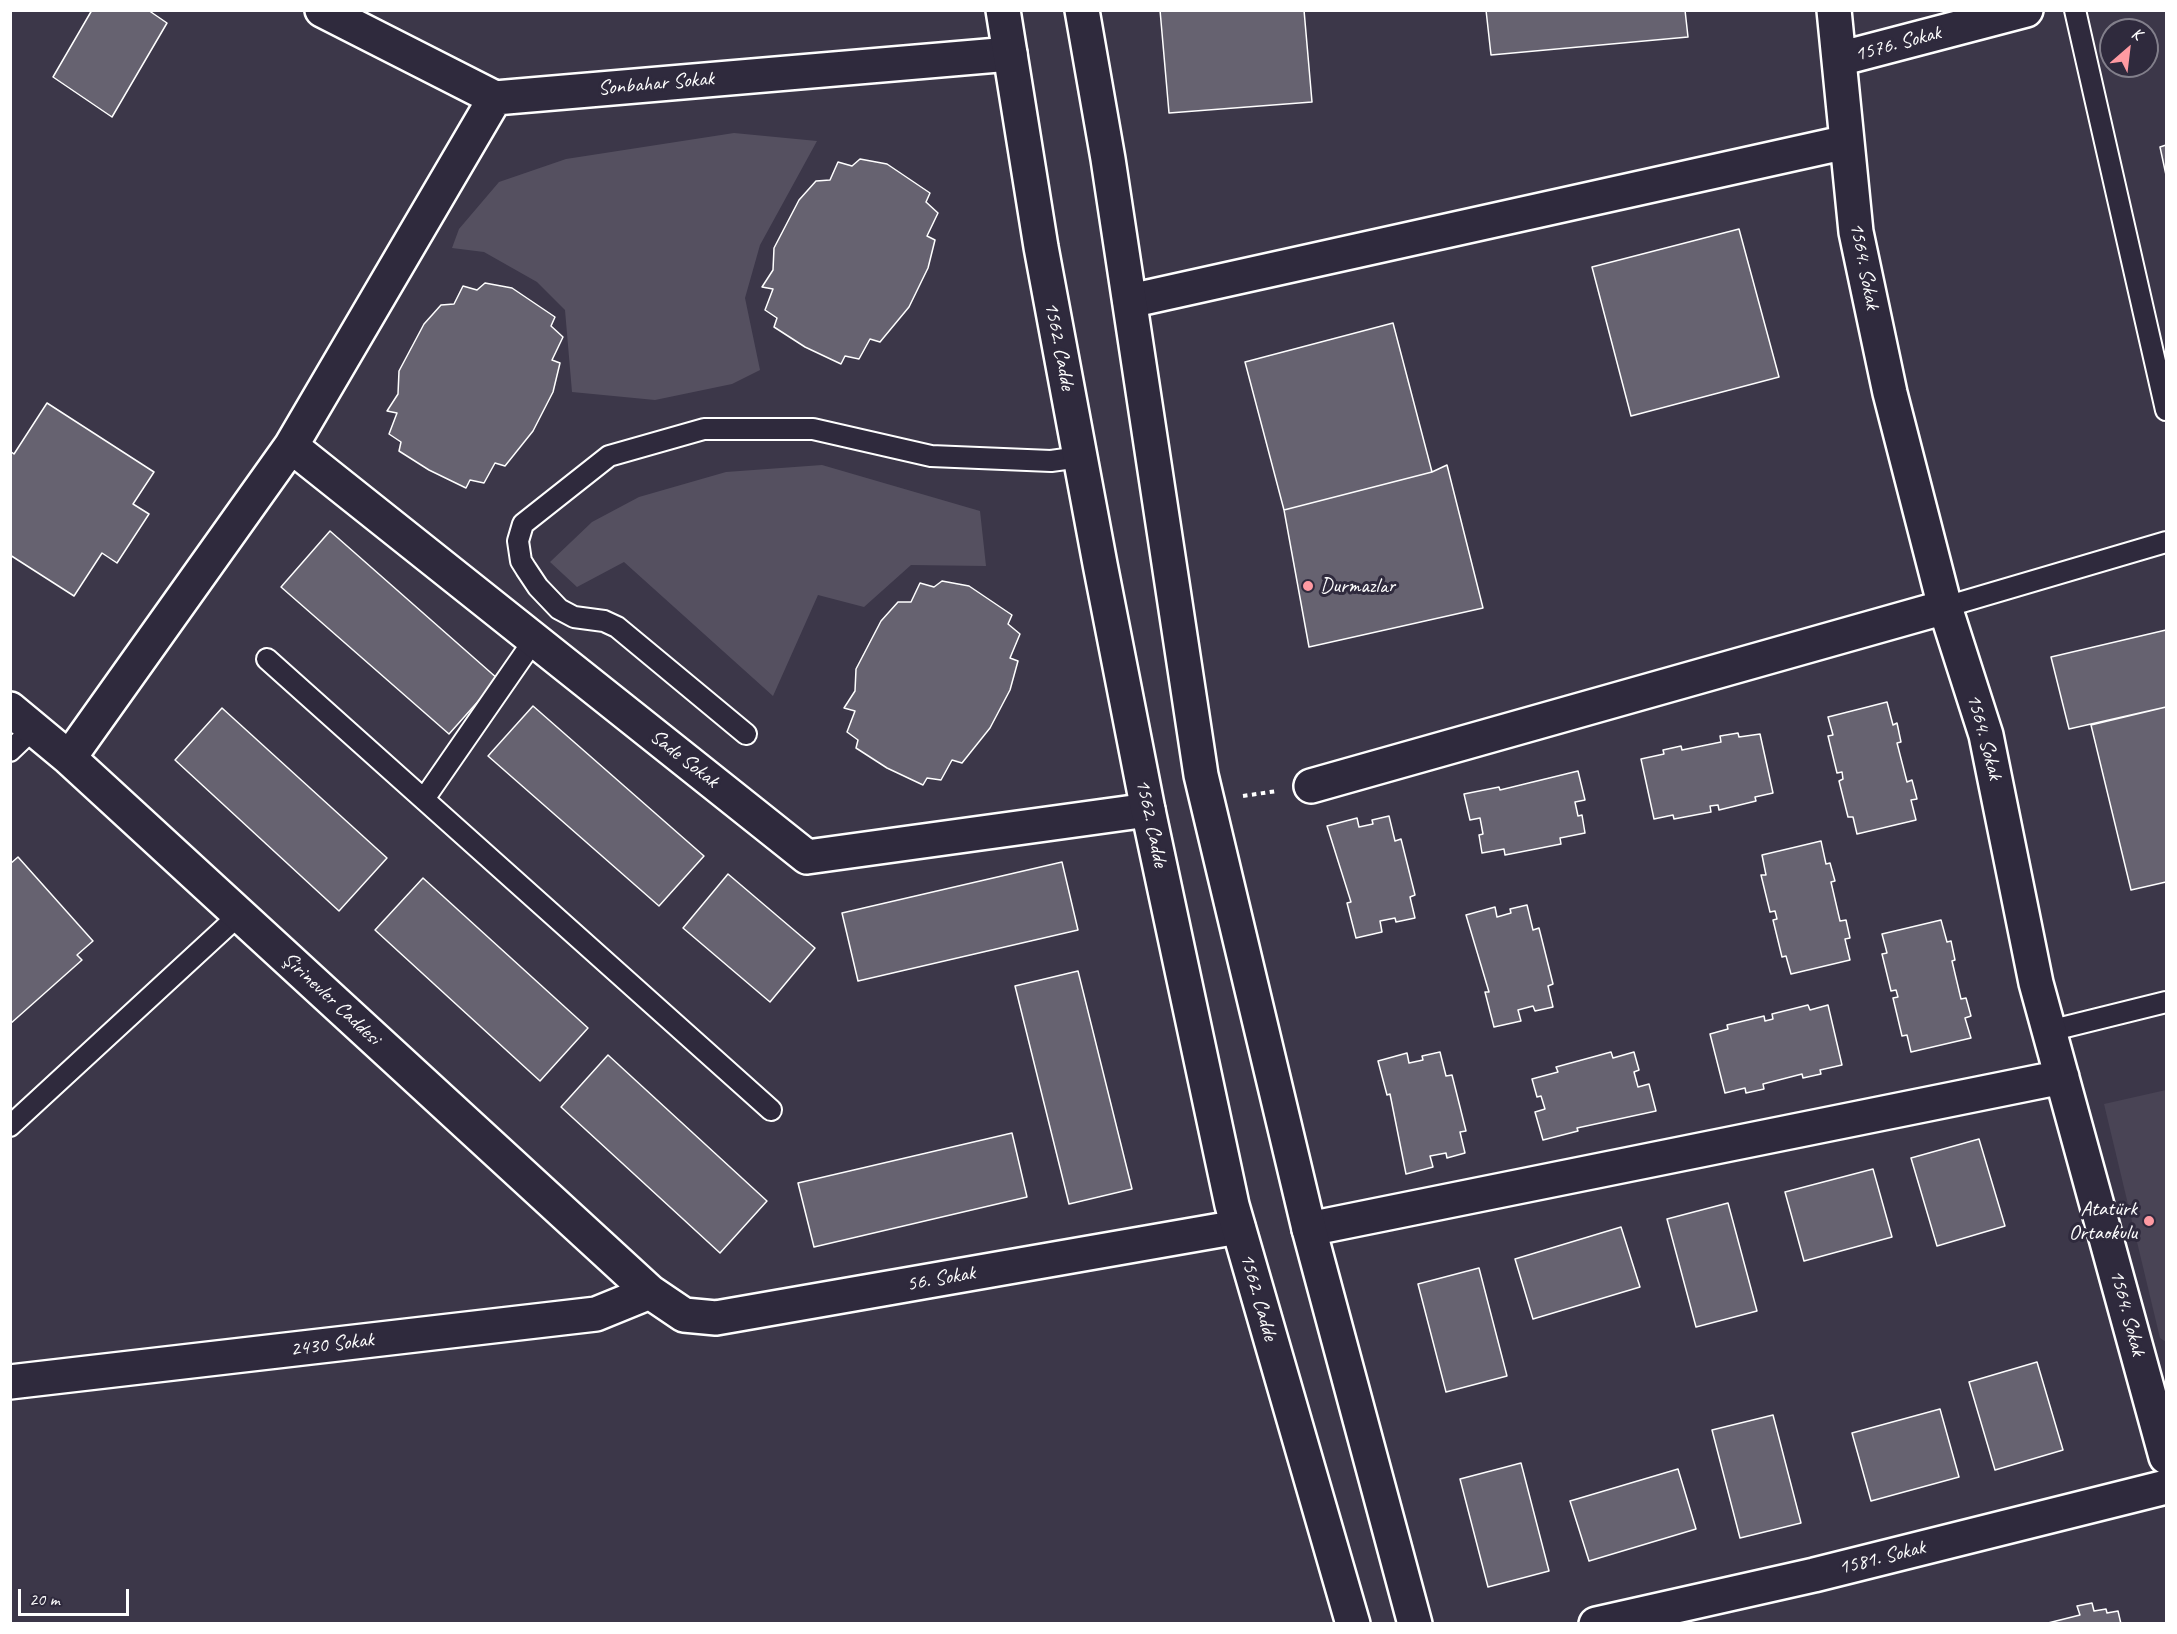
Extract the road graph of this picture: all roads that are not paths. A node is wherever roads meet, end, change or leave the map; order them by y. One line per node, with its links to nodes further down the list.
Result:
1 (322, 10): 9 (street)
2 (1003, 10): 7 (street, 1562. Cadde)
3 (1082, 10): 11 (street)
4 (1834, 10): 8 (street, 1564. Sokak)
5 (2026, 10): 8 (street, 1576. Sokak)
6 (2075, 10): 12 (lane)
7 (1010, 54): 9 (street, Sonbahar Sokak); 14 (street, 1562. Cadde)
8 (1839, 59): 10 (street, 1564. Sokak)
9 (495, 98): 13 (street)
10 (1847, 142): 11 (street); 16 (street, 1564. Sokak)
11 (1130, 302): 32 (street)
12 (2166, 410)
13 (291, 446): 17 (street, Sade Sokak); 21 (street)
14 (1080, 457): 20 (lane); 24 (street, 1562. Cadde)
15 (2166, 542): 16 (lane)
16 (1945, 607): 22 (street); 27 (street, 1564. Sokak)
17 (534, 640): 23 (lane); 24 (street, Sade Sokak)
18 (267, 659): 23 (lane)
19 (18, 730): 21 (street, Şirinevler Caddesi)
20 (746, 734)
21 (69, 758): 25 (street, Şirinevler Caddesi)
22 (1311, 786)
23 (424, 799): 29 (lane)
24 (1148, 810): 31 (street, 1562. Cadde)
25 (239, 915): 30 (lane); 33 (street, Şirinevler Caddesi)
26 (2166, 1002): 27 (lane)
27 (2049, 1031): 28 (street, 1564. Sokak)
28 (2062, 1077): 32 (street); 35 (street, 1564. Sokak)
29 (771, 1110)
30 (10, 1126)
31 (1238, 1227): 33 (street, 56. Sokak); 37 (street, 1562. Cadde)
32 (1309, 1229): 38 (street)
33 (650, 1292): 34 (street, 2430 Sokak)
34 (10, 1382)
35 (2166, 1457)
36 (2166, 1487): 39 (street, 1581. Sokak)
37 (1353, 1623)
38 (1415, 1623)
39 (1596, 1623)

